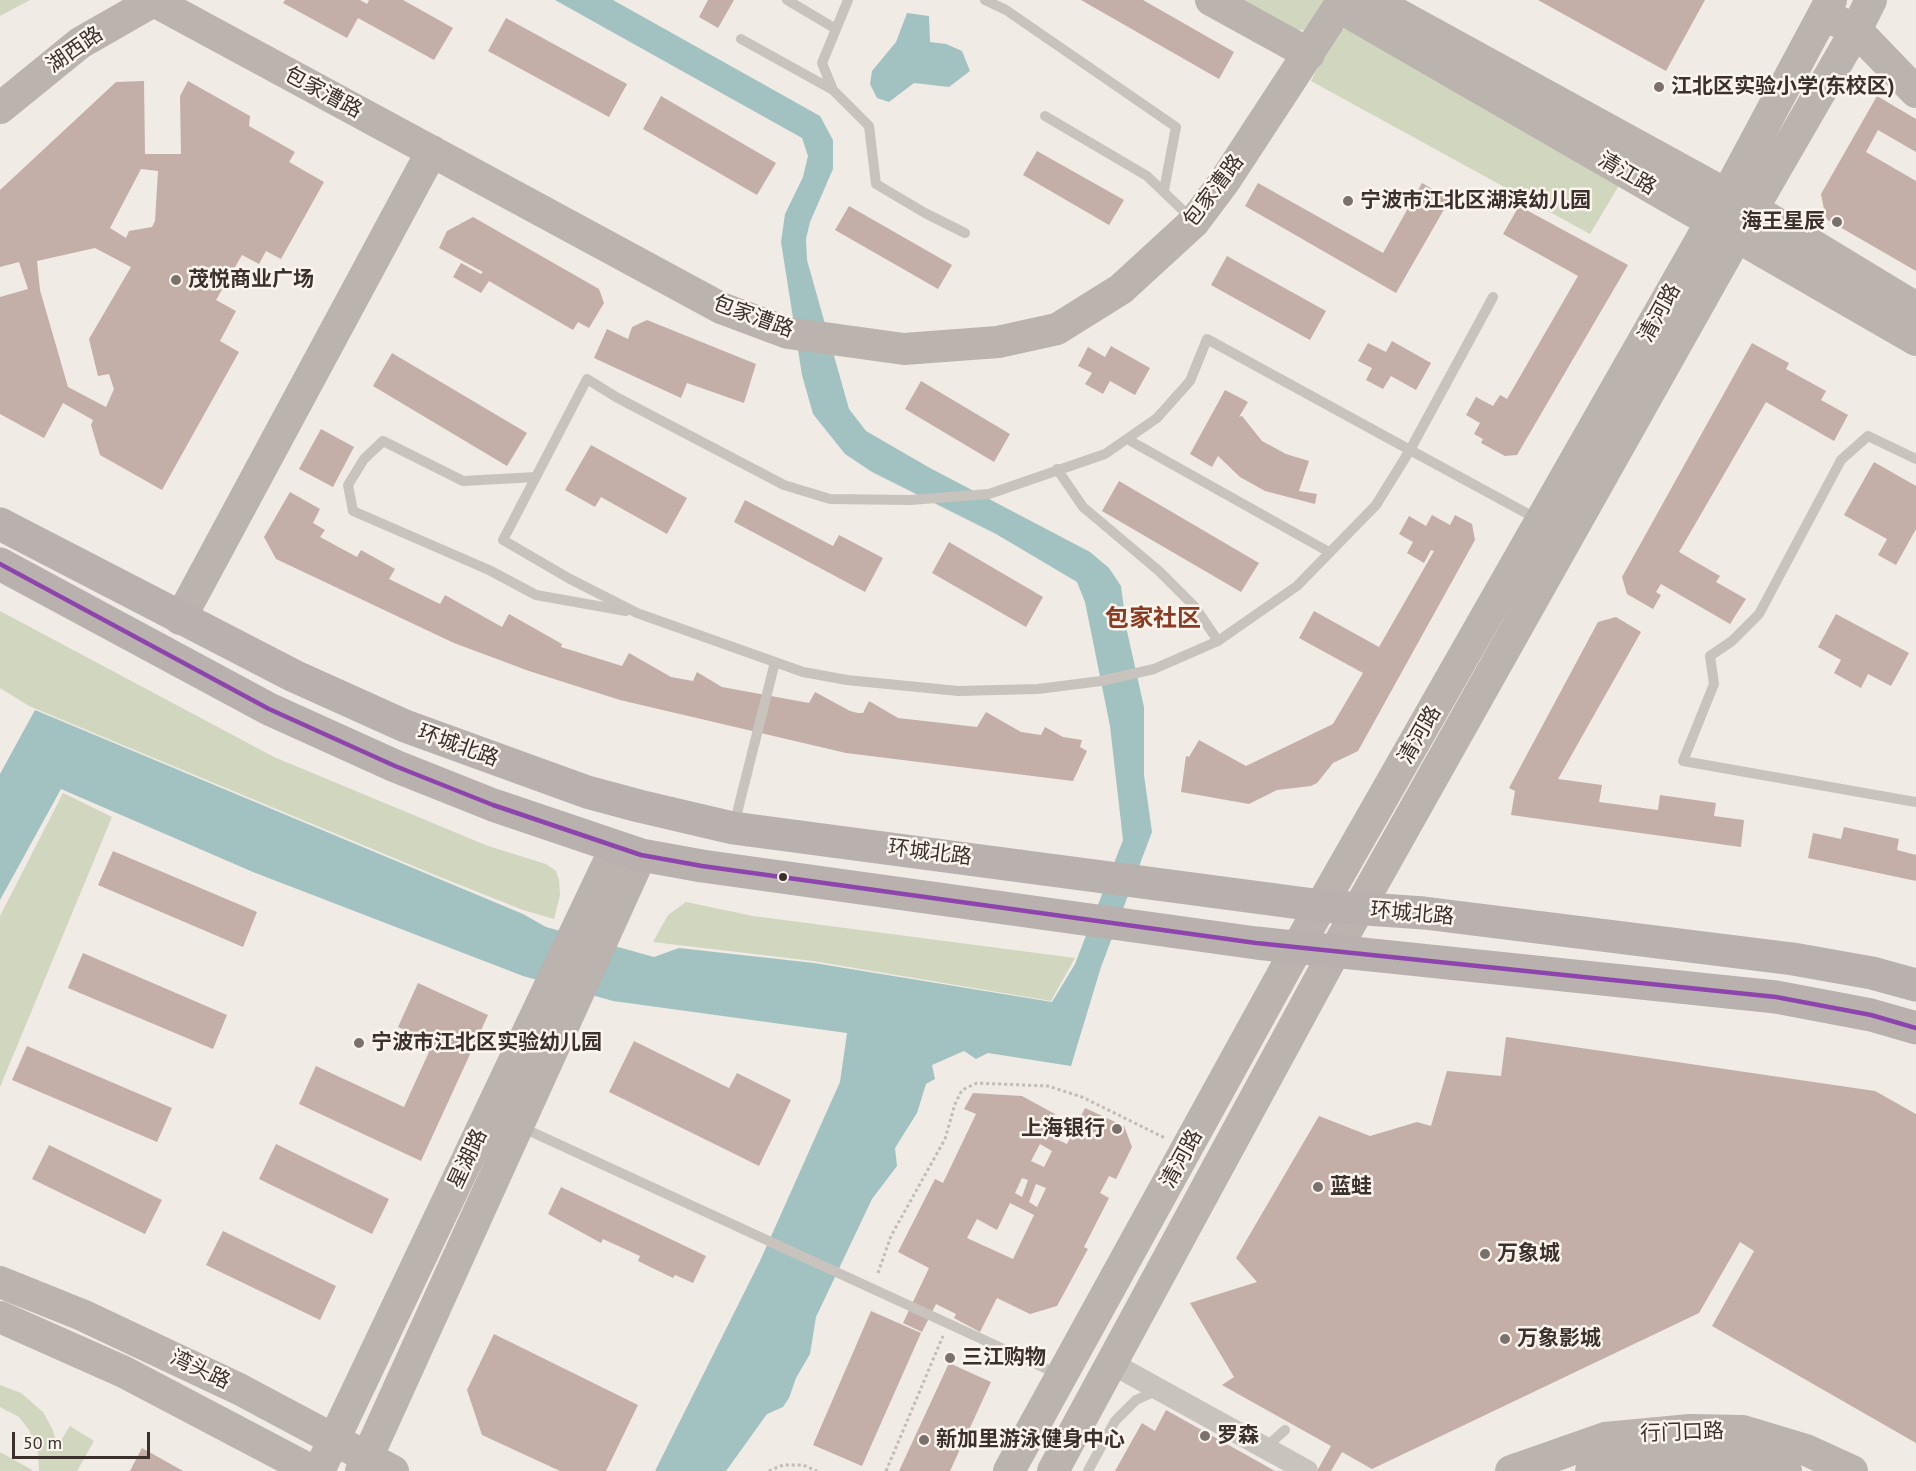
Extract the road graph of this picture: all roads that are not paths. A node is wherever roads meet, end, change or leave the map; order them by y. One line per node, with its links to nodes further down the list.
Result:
1 (113, 0): 15 (street, 湖西路)
2 (787, 0): 11 (lane)
3 (848, 0): 11 (lane)
4 (985, 0): 21 (lane)
5 (1211, 0): 14 (street)
6 (1372, 0): 22 (street, 清江路)
7 (1871, 0): 12 (street, 清河路)
8 (153, 1): 18 (street, 湖西路); 20 (street, 包家漕路)
9 (1341, 3): 14 (street, 包家漕路); 22 (street, 清江路)
10 (1827, 8): 12 (street); 22 (street, 清河路)
11 (836, 29): 16 (lane)
12 (1856, 30): 17 (street); 22 (street, 清河路)
13 (741, 39): 16 (lane)
14 (1309, 54): 23 (street, 包家漕路)
15 (0, 81)
16 (833, 90): 24 (lane)
17 (1916, 92)
18 (0, 108)
19 (1045, 116): 21 (lane)
20 (432, 151): 23 (street, 包家漕路); 38 (street)
21 (1164, 190): 23 (lane)
22 (1731, 216): 26 (street, 清江路); 27 (street, 清江路); 33 (street, 清河路); 45 (street, 清河路)
23 (1194, 222)
24 (965, 233)
25 (1493, 297): 29 (lane)
26 (1916, 308)
27 (1916, 340)
28 (1127, 439): 29 (lane); 31 (lane); 35 (lane)
29 (1410, 450): 33 (lane); 35 (lane)
30 (1916, 459): 41 (lane)
31 (1057, 470): 32 (lane); 39 (lane)
32 (536, 477): 37 (lane); 37 (lane)
33 (1542, 521): 44 (street, 清河路)
34 (0, 524): 38 (main road, 环城北路)
35 (1329, 552): 39 (lane)
36 (0, 564): 43 (main road, 环城北路)
37 (637, 613): 40 (lane)
38 (180, 619): 42 (main road, 环城北路)
39 (1218, 641): 40 (lane)
40 (775, 662): 42 (lane)
41 (1916, 802)
42 (733, 828): 44 (main road, 环城北路)
43 (628, 851): 46 (main road, 环城北路); 50 (street, 星湖路); 57 (street, 星湖路)
44 (1322, 906): 45 (main road, 环城北路); 46 (street, 清河路)
45 (1359, 910): 47 (street, 清河路); 48 (main road, 环城北路)
46 (1297, 948): 47 (main road, 环城北路); 54 (street, 清河路)
47 (1335, 951): 49 (main road, 环城北路); 53 (street, 清河路)
48 (1916, 985)
49 (1916, 1029)
50 (518, 1126): 54 (lane); 59 (street, 星湖路)
51 (0, 1282): 57 (street, 湾头路)
52 (0, 1317): 60 (street, 湾头路)
53 (1112, 1363): 55 (street); 63 (street, 清河路)
54 (1062, 1376): 62 (street, 清河路)
55 (1159, 1389): 58 (street); 64 (lane)
56 (1285, 1430): 58 (lane)
57 (335, 1439): 59 (street, 湾头路); 61 (street, 星湖路)
58 (1265, 1448): 65 (street)
59 (374, 1466)
60 (312, 1471)
61 (319, 1471)
62 (1009, 1471)
63 (1053, 1471)
64 (1088, 1471)
65 (1307, 1471)
66 (1511, 1471): 69 (street, 行门口路)
67 (1592, 1471): 68 (street, 行门口路)
68 (1785, 1471)
69 (1852, 1471)

